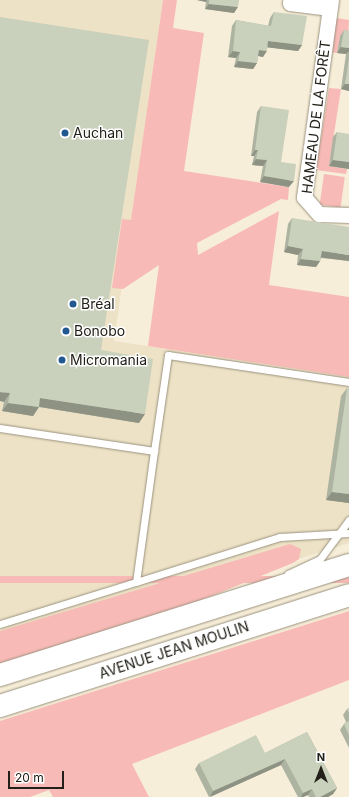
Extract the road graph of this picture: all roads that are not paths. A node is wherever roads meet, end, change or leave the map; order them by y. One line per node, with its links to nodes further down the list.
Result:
1 (290, 0): 2 (street, HAMEAU DE LA FORÊT)
2 (330, 4): 3 (street, HAMEAU DE LA FORÊT)
3 (349, 215)
4 (349, 382): 6 (lane)
5 (0, 428): 6 (lane)
6 (154, 451): 11 (lane)
7 (349, 520): 9 (lane)
8 (349, 533): 9 (lane)
9 (341, 536): 11 (lane); 13 (lane)
10 (349, 565): 13 (main road, AVENUE JEAN MOULIN)
11 (136, 582): 14 (lane)
12 (349, 595): 16 (main road, AVENUE JEAN MOULIN)
13 (215, 607): 15 (main road, AVENUE JEAN MOULIN)
14 (0, 624)
15 (0, 675)
16 (0, 706)

